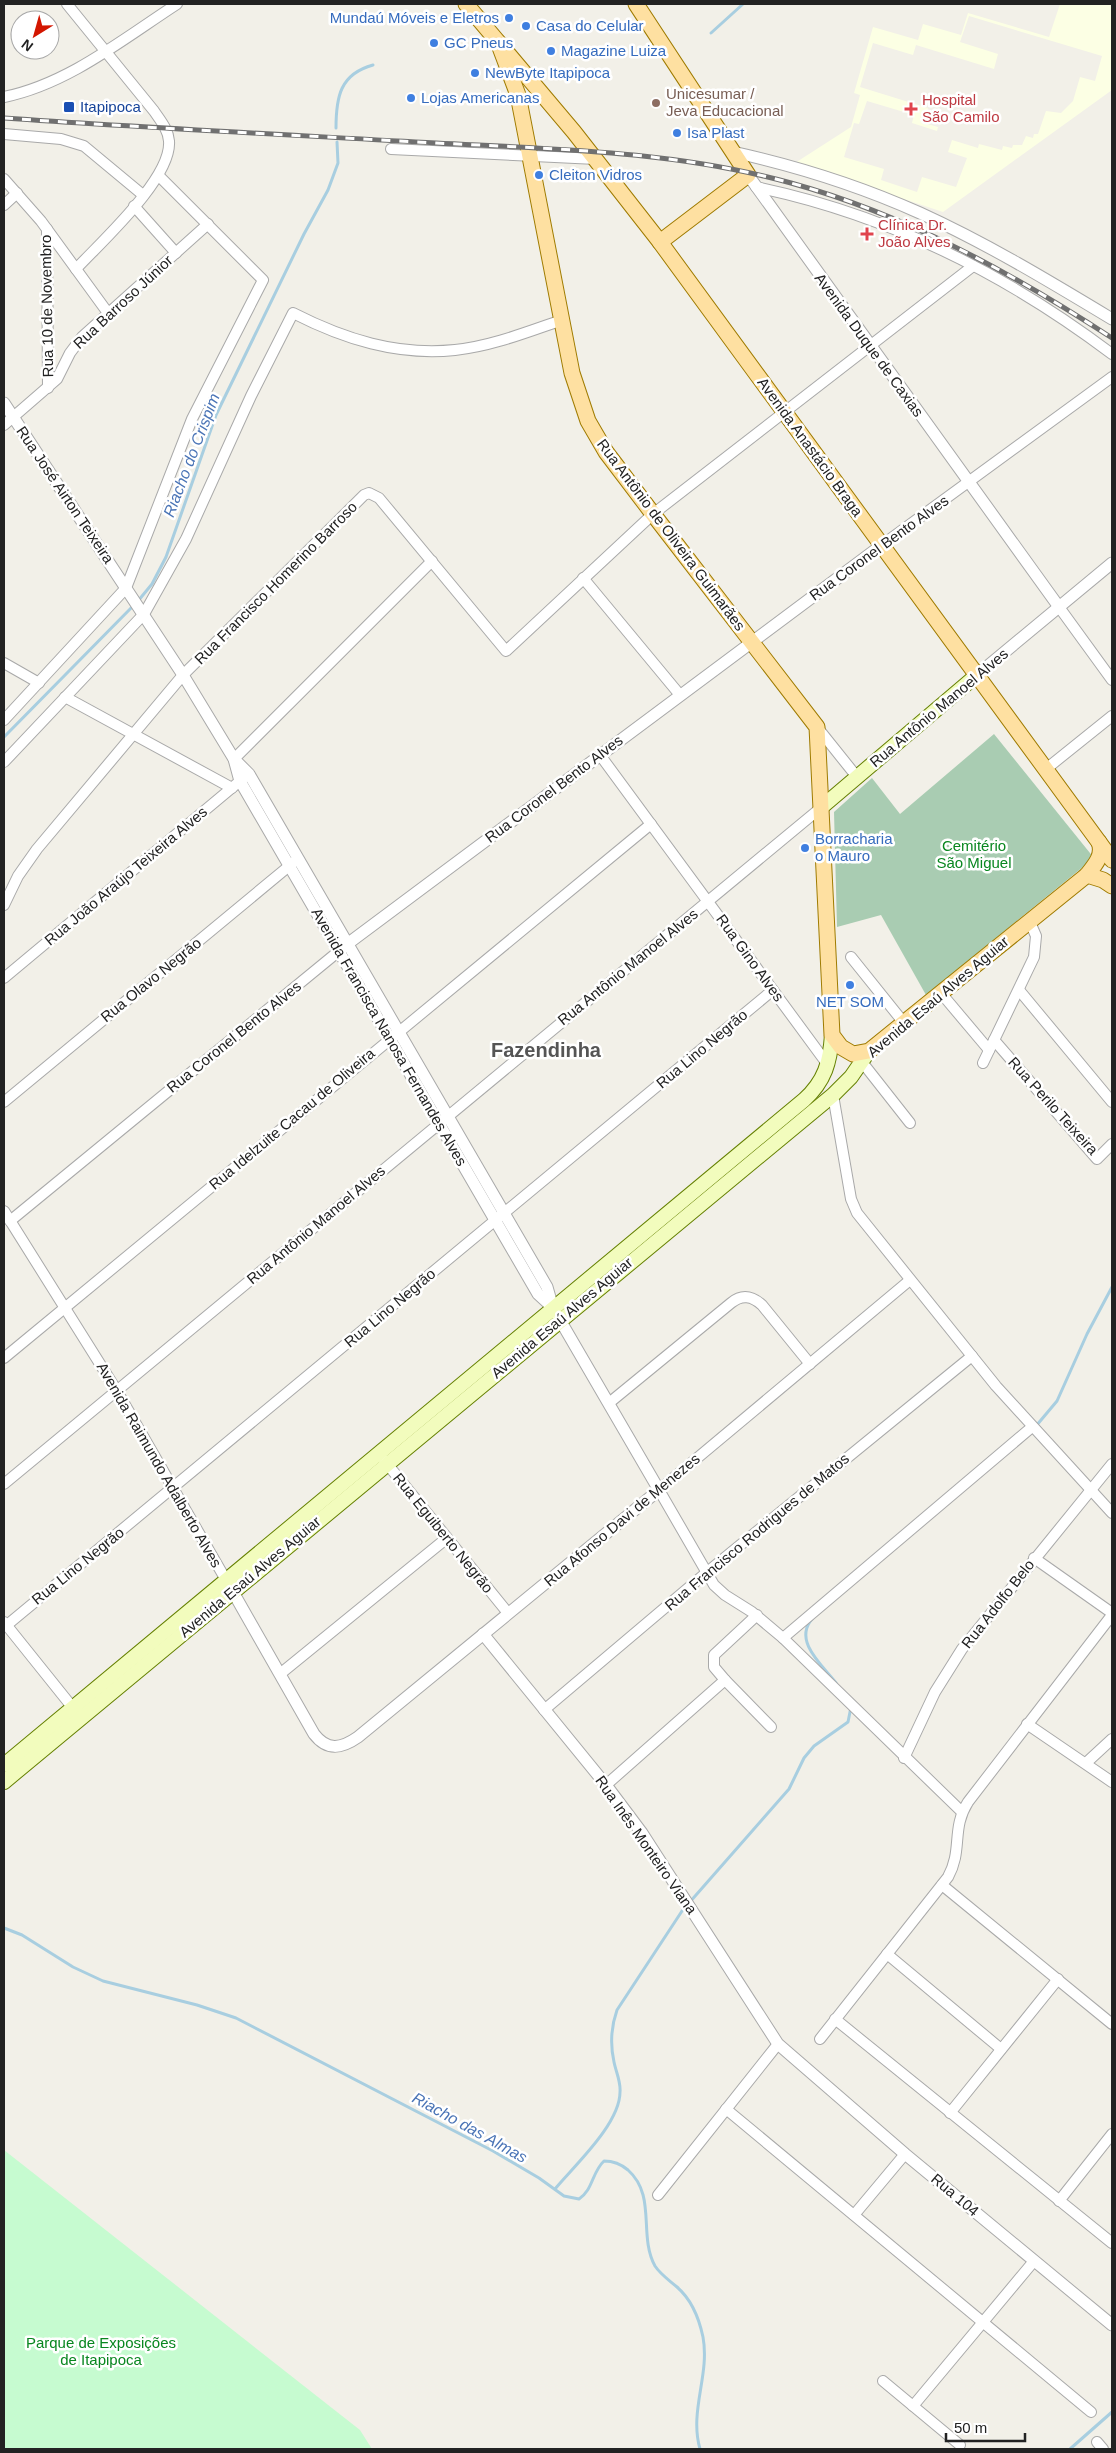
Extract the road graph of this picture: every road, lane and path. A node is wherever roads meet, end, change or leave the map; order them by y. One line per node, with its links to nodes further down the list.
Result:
1 (67, 4): 6 (street)
2 (177, 4): 6 (street)
3 (466, 4): 5 (main road, Avenida Anastácio Braga)
4 (636, 4): 11 (main road, Avenida Duque de Caxias)
5 (498, 42): 10 (main road, Avenida Anastácio Braga); 12 (main road, Avenida Anastácio Braga)
6 (106, 50): 7 (street); 13 (street)
7 (4, 97)
8 (4, 134): 17 (street)
9 (391, 149): 10 (street)
10 (529, 152): 12 (street); 28 (main road, Rua Antônio de Oliveira Guimarães)
11 (733, 152): 15 (main road, Avenida Duque de Caxias); 27 (street)
12 (596, 159): 22 (main road, Avenida Anastácio Braga)
13 (159, 176): 17 (street); 20 (street)
14 (4, 179): 16 (street, Rua 10 de Novembro)
15 (752, 181): 22 (main road); 24 (street); 29 (street, Avenida Duque de Caxias)
16 (17, 193): 18 (street); 21 (street, Rua 10 de Novembro)
17 (143, 196): 19 (street)
18 (4, 205)
19 (134, 206): 23 (street); 25 (street)
20 (208, 224): 23 (street, Rua Barroso Júnior); 43 (street)
21 (47, 228): 25 (street); 32 (street, Rua 10 de Novembro)
22 (660, 242): 34 (main road, Avenida Anastácio Braga)
23 (176, 253): 26 (street, Rua Barroso Júnior)
24 (973, 266): 29 (street); 30 (street)
25 (76, 269): 26 (street)
26 (108, 313): 32 (street, Rua Barroso Júnior)
27 (1112, 319)
28 (562, 320): 38 (main road, Rua Antônio de Oliveira Guimarães); 45 (street)
29 (870, 346): 34 (street); 37 (street, Avenida Duque de Caxias)
30 (1112, 354)
31 (1112, 377): 37 (street, Rua Coronel Bento Alves)
32 (48, 388): 35 (street, Rua Barroso Júnior)
33 (4, 403): 35 (street, Rua José Airton Teixeira)
34 (784, 412): 38 (street); 39 (main road, Avenida Anastácio Braga)
35 (13, 417): 36 (street, Rua Barroso Júnior); 43 (street, Rua José Airton Teixeira)
36 (4, 425)
37 (968, 482): 39 (street, Rua Coronel Bento Alves); 44 (street, Avenida Duque de Caxias)
38 (653, 514): 42 (street); 46 (main road, Rua Antônio de Oliveira Guimarães)
39 (882, 545): 46 (street, Rua Coronel Bento Alves); 49 (main road, Avenida Anastácio Braga)
40 (432, 561): 42 (street); 48 (street, Rua Francisco Homerino Barroso); 59 (street)
41 (1112, 563): 44 (street, Rua Antônio Manoel Alves)
42 (583, 578): 52 (street)
43 (126, 588): 45 (street, Avenida Francisca Nanosa Fernandes Alves); 51 (street)
44 (1060, 607): 49 (street, Rua Antônio Manoel Alves); 50 (street, Avenida Duque de Caxias)
45 (144, 614): 48 (street, Avenida Francisca Nanosa Fernandes Alves); 53 (street)
46 (752, 642): 52 (street, Rua Coronel Bento Alves); 56 (main road, Rua Antônio de Oliveira Guimarães)
47 (4, 663): 51 (street)
48 (183, 675): 57 (street, Rua Francisco Homerino Barroso); 59 (street, Avenida Francisca Nanosa Fernandes Alves)
49 (977, 675): 61 (main road, Avenida Anastácio Braga); 62 (main road, Rua Antônio Manoel Alves)
50 (1112, 680)
51 (40, 683): 55 (street)
52 (680, 695): 58 (street, Rua Coronel Bento Alves)
53 (66, 697): 57 (street); 60 (street)
54 (1112, 716): 61 (street)
55 (4, 720)
56 (817, 727): 62 (street, Rua Antônio de Oliveira Guimarães); 64 (main road)
57 (134, 734): 63 (street); 72 (street, Rua Francisco Homerino Barroso)
58 (600, 755): 65 (street, Rua Gino Alves); 74 (street, Rua Coronel Bento Alves)
59 (234, 759): 63 (street, Avenida Francisca Nanosa Fernandes Alves)
60 (4, 762)
61 (1046, 769): 66 (main road, Avenida Anastácio Braga)
62 (857, 776): 64 (main road, Rua Antônio Manoel Alves)
63 (240, 781): 68 (street, Avenida Francisca Nanosa Fernandes Alves); 76 (street, Rua João Araújo Teixeira Alves)
64 (823, 806): 71 (street, Rua Antônio Manoel Alves); 82 (main road)
65 (651, 824): 71 (street, Rua Gino Alves); 81 (street, Rua Idelzuite Cacau de Oliveira)
66 (1099, 842): 67 (main road, Avenida Anastácio Braga); 69 (main road, Avenida Esaú Alves Aguiar)
67 (1112, 860)
68 (294, 862): 74 (street, Avenida Francisca Nanosa Fernandes Alves); 89 (street, Rua Olavo Negrão)
69 (1087, 875): 70 (main road); 73 (main road, Avenida Esaú Alves Aguiar)
70 (1112, 886)
71 (708, 901): 77 (street, Rua Gino Alves); 91 (street, Rua Antônio Manoel Alves)
72 (4, 905)
73 (1029, 920): 78 (street); 79 (main road, Avenida Esaú Alves Aguiar)
74 (343, 947): 81 (street, Avenida Francisca Nanosa Fernandes Alves); 97 (street, Rua Coronel Bento Alves)
75 (851, 957): 80 (street)
76 (4, 978)
77 (773, 990): 87 (street, Rua Gino Alves); 96 (street, Rua Lino Negrão)
78 (1019, 990): 83 (street); 90 (street)
79 (941, 993): 80 (main road, Avenida Esaú Alves Aguiar); 84 (street)
80 (904, 1023): 85 (main road, Avenida Esaú Alves Aguiar)
81 (394, 1035): 91 (street, Avenida Francisca Nanosa Fernandes Alves); 99 (street, Rua Idelzuite Cacau de Oliveira)
82 (832, 1035): 85 (main road); 87 (main road, Avenida Esaú Alves Aguiar)
83 (994, 1040): 84 (street); 93 (street, Rua Perilo Teixeira)
84 (989, 1050): 86 (street)
85 (866, 1057): 88 (main road, Avenida Esaú Alves Aguiar); 92 (street)
86 (983, 1063)
87 (828, 1065): 88 (main road); 94 (main road, Avenida Esaú Alves Aguiar)
88 (833, 1094): 94 (main road, Avenida Esaú Alves Aguiar); 98 (street)
89 (4, 1102)
90 (1112, 1102)
91 (443, 1119): 96 (street, Avenida Francisca Nanosa Fernandes Alves); 104 (street, Rua Antônio Manoel Alves)
92 (910, 1123)
93 (1112, 1144)
94 (692, 1202): 100 (main road, Avenida Esaú Alves Aguiar)
95 (4, 1211): 97 (street, Avenida Raimundo Adalberto Alves)
96 (500, 1217): 100 (street, Avenida Francisca Nanosa Fernandes Alves); 110 (street, Rua Lino Negrão)
97 (10, 1221): 99 (street, Avenida Raimundo Adalberto Alves)
98 (910, 1280): 101 (street); 103 (street, Rua Afonso Davi de Menezes)
99 (65, 1308): 102 (street, Rua Idelzuite Cacau de Oliveira); 104 (street, Avenida Raimundo Adalberto Alves)
100 (557, 1314): 105 (street, Avenida Francisca Nanosa Fernandes Alves); 107 (main road, Avenida Esaú Alves Aguiar)
101 (972, 1356): 106 (street); 116 (street, Rua Francisco Rodrigues de Matos)
102 (4, 1358)
103 (810, 1364): 105 (street); 112 (street, Rua Afonso Davi de Menezes)
104 (117, 1391): 109 (street, Rua Antônio Manoel Alves); 110 (street, Avenida Raimundo Adalberto Alves)
105 (609, 1403): 112 (street, Avenida Francisca Nanosa Fernandes Alves)
106 (1032, 1427): 111 (street); 123 (street)
107 (383, 1458): 114 (street, Rua Eguiberto Negrão); 117 (main road, Avenida Esaú Alves Aguiar)
108 (1112, 1464): 111 (street, Rua Adolfo Belo)
109 (4, 1484)
110 (173, 1488): 117 (street, Avenida Raimundo Adalberto Alves); 121 (street, Rua Lino Negrão)
111 (1091, 1488): 113 (street); 115 (street, Rua Adolfo Belo)
112 (658, 1490): 116 (street, Avenida Francisca Nanosa Fernandes Alves); 118 (street, Rua Afonso Davi de Menezes)
113 (1112, 1513)
114 (447, 1538): 118 (street, Rua Eguiberto Negrão); 124 (street)
115 (1034, 1558): 119 (street); 132 (street, Rua Adolfo Belo)
116 (706, 1573): 120 (street, Avenida Francisca Nanosa Fernandes Alves); 126 (street, Rua Francisco Rodrigues de Matos)
117 (230, 1586): 124 (street, Avenida Raimundo Adalberto Alves); 127 (main road, Avenida Esaú Alves Aguiar)
118 (508, 1613): 122 (street, Rua Afonso Davi de Menezes)
119 (1112, 1614): 128 (street)
120 (756, 1615): 123 (street, Avenida Francisca Nanosa Fernandes Alves); 125 (street)
121 (5, 1623): 127 (street)
122 (483, 1634): 126 (street, Rua Inês Monteiro Viana); 131 (street, Rua Afonso Davi de Menezes)
123 (782, 1638): 132 (street, Avenida Francisca Nanosa Fernandes Alves)
124 (280, 1674): 131 (street, Avenida Raimundo Adalberto Alves)
125 (725, 1680): 129 (street); 137 (street)
126 (544, 1710): 137 (street, Rua Inês Monteiro Viana)
127 (76, 1713): 134 (main road, Avenida Esaú Alves Aguiar); 135 (main road, Avenida Esaú Alves Aguiar)
128 (1027, 1724): 133 (street); 138 (street)
129 (770, 1727)
130 (1112, 1739): 133 (street)
131 (328, 1746)
132 (904, 1758): 138 (street, Avenida Francisca Nanosa Fernandes Alves)
133 (1086, 1763): 136 (street)
134 (4, 1765)
135 (4, 1782)
136 (1112, 1782)
137 (606, 1785): 145 (street, Rua Inês Monteiro Viana)
138 (962, 1812): 139 (street)
139 (942, 1885): 140 (street); 141 (street)
140 (887, 1954): 142 (street); 146 (street)
141 (1058, 1979): 143 (street); 146 (street)
142 (835, 2019): 144 (street); 149 (street)
143 (1112, 2024)
144 (820, 2039)
145 (778, 2044): 147 (street, Rua Inês Monteiro Viana); 148 (street)
146 (1001, 2049): 149 (street)
147 (798, 2063): 151 (street, Rua 104)
148 (726, 2109): 152 (street); 154 (street)
149 (950, 2113): 153 (street)
150 (1112, 2134): 153 (street)
151 (905, 2154): 154 (street); 156 (street, Rua 104)
152 (658, 2195)
153 (1059, 2200): 155 (street)
154 (854, 2215): 157 (street)
155 (1112, 2243)
156 (1034, 2261): 157 (street); 158 (street, Rua 104)
157 (983, 2322): 160 (street); 161 (street)
158 (1112, 2325)
159 (884, 2381): 160 (street)
160 (913, 2406): 162 (street)
161 (1091, 2412)
162 (960, 2445)

